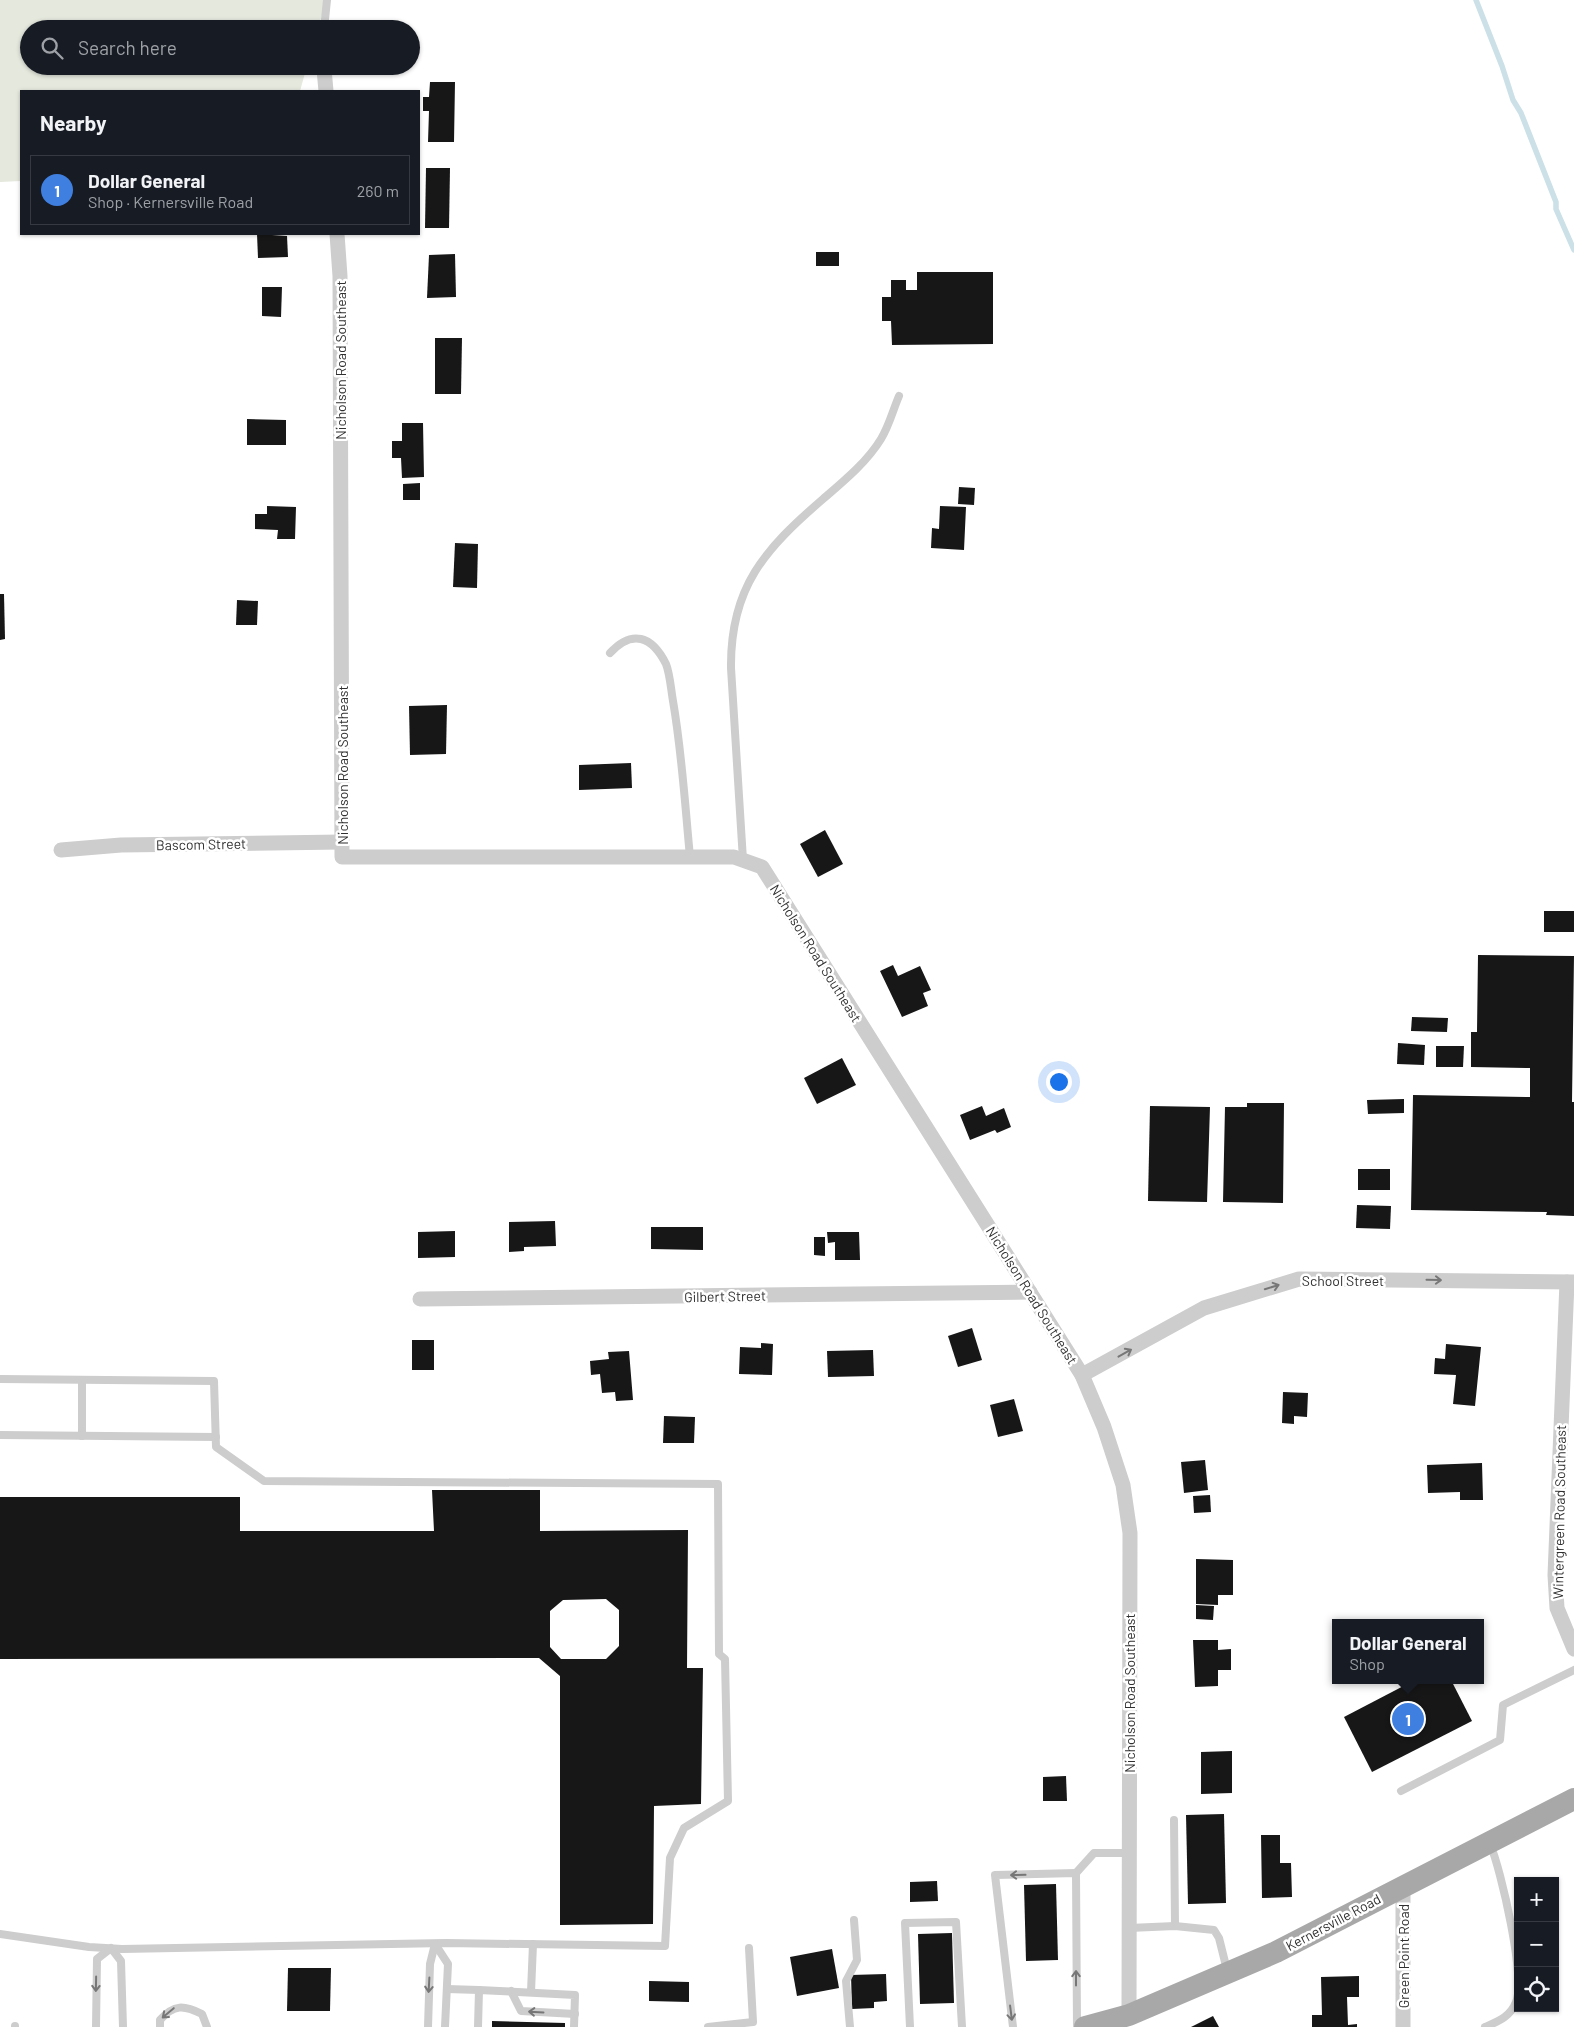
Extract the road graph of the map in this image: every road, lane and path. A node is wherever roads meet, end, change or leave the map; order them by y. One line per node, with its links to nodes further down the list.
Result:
1 (327, 0): 2 (lane)
2 (325, 20)
3 (325, 75): 4 (street)
4 (326, 90)
5 (337, 235): 8 (street, Nicholson Road Southeast)
6 (899, 396): 11 (lane)
7 (610, 653): 10 (lane)
8 (342, 842): 9 (street, Bascom Street); 10 (street, Nicholson Road Southeast)
9 (61, 850)
10 (690, 857): 11 (street, Nicholson Road Southeast)
11 (743, 860): 13 (street, Nicholson Road Southeast)
12 (1570, 1282): 15 (street, School Street, one-way to 12); 21 (street, Wintergreen Road Southeast)
13 (1030, 1292): 14 (street, Gilbert Street); 15 (street, Nicholson Road Southeast)
14 (420, 1300)
15 (1082, 1376): 27 (street, Nicholson Road Southeast)
16 (0, 1379): 17 (lane)
17 (82, 1380): 19 (lane); 20 (lane)
18 (0, 1435): 19 (lane)
19 (82, 1436): 20 (lane)
20 (216, 1436): 35 (lane)
21 (1574, 1649)
22 (1574, 1670): 23 (lane)
23 (1401, 1792)
24 (1574, 1798): 26 (main road, Kernersville Road)
25 (1174, 1820): 31 (lane)
26 (1489, 1842): 29 (main road, Kernersville Road); 61 (lane)
27 (1129, 1852): 28 (lane); 32 (street, Nicholson Road Southeast)
28 (1076, 1873): 57 (lane, one-way to 57); 58 (lane, one-way to 28)
29 (1404, 1885): 38 (main road, Kernersville Road); 60 (street, Green Point Road)
30 (854, 1920): 54 (lane)
31 (1175, 1926): 32 (lane); 38 (lane)
32 (1129, 1928): 44 (street, Nicholson Road Southeast)
33 (0, 1934): 36 (lane)
34 (435, 1944): 35 (lane); 36 (lane); 39 (lane); 49 (lane, one-way to 49)
35 (533, 1944): 42 (lane)
36 (111, 1948): 45 (lane, one-way to 45); 46 (lane)
37 (749, 1948): 53 (lane)
38 (1227, 1972): 44 (main road, Kernersville Road)
39 (447, 1989): 40 (lane); 50 (lane)
40 (479, 1990): 41 (lane); 51 (lane)
41 (511, 1991): 42 (lane); 43 (lane, one-way to 41)
42 (531, 1992): 43 (lane)
43 (575, 2014): 52 (lane)
44 (1120, 2020): 59 (main road, Kernersville Road)
45 (96, 2027)
46 (123, 2027)
47 (160, 2027): 48 (lane, one-way to 47)
48 (207, 2027)
49 (428, 2027)
50 (445, 2027)
51 (478, 2027)
52 (574, 2027)
53 (708, 2027)
54 (850, 2027)
55 (910, 2027): 56 (lane)
56 (962, 2027)
57 (1013, 2027)
58 (1077, 2027)
59 (1085, 2027)
60 (1403, 2027)
61 (1485, 2027)

